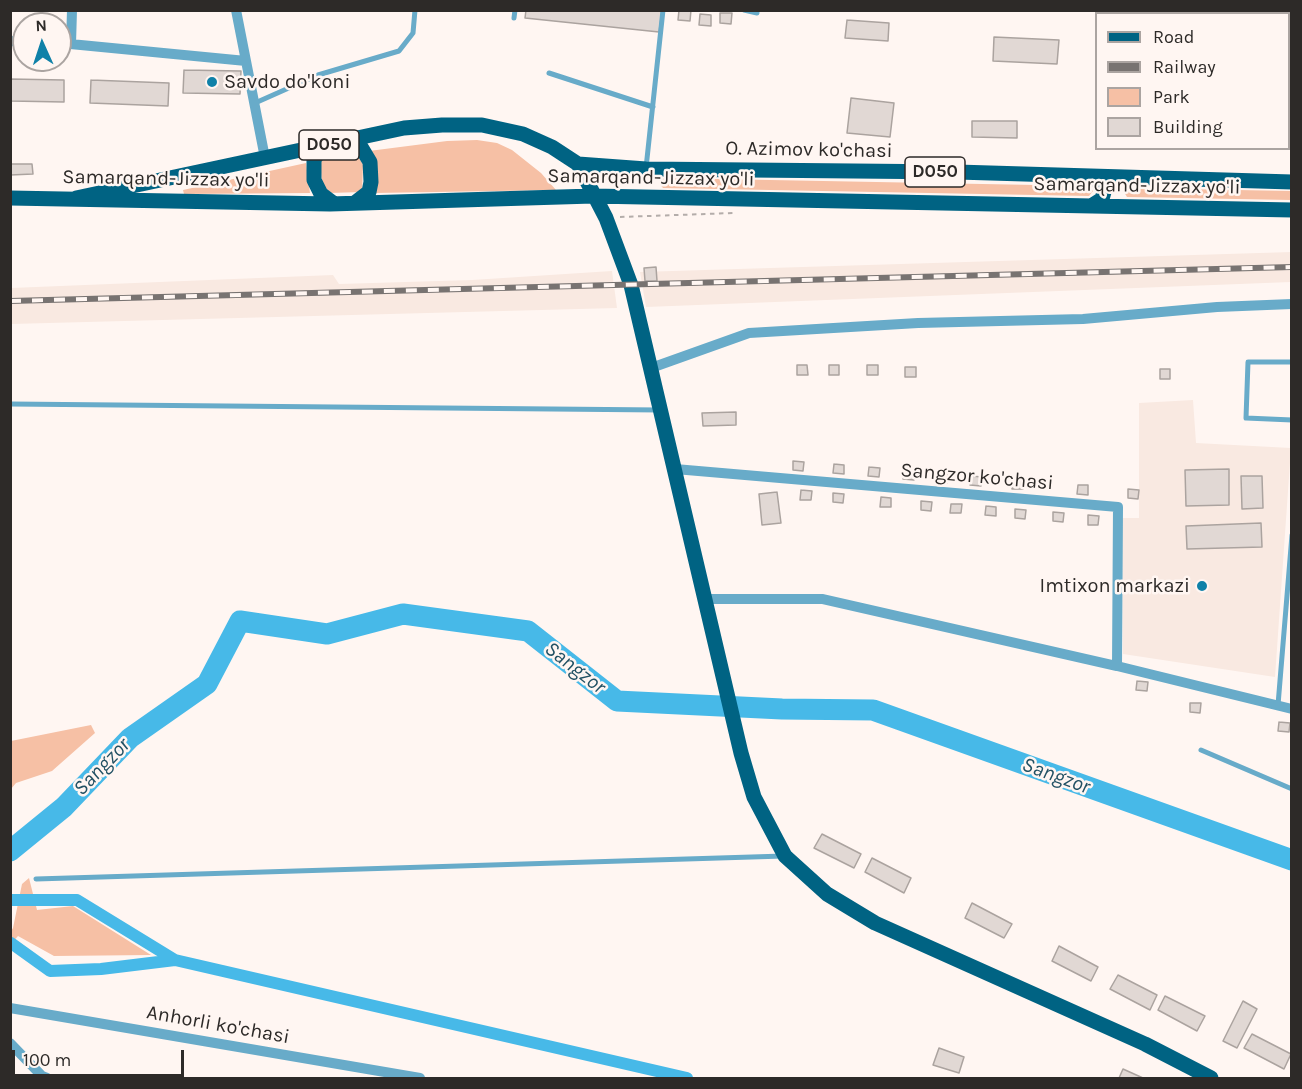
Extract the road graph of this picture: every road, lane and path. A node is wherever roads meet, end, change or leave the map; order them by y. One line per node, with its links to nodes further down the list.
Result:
1 (236, 10): 9 (street)
2 (415, 10): 11 (lane)
3 (515, 10): 7 (lane)
4 (663, 10): 12 (lane)
5 (744, 10): 6 (lane)
6 (757, 13)
7 (514, 18)
8 (72, 45): 9 (street)
9 (246, 61): 11 (street)
10 (549, 73): 12 (lane)
11 (255, 103): 15 (street)
12 (653, 107): 17 (lane)
13 (346, 141): 14 (main road, D050); 16 (main road, D050); 23 (main road)
14 (325, 145): 15 (main road, D050); 24 (main road)
15 (265, 158): 22 (main road, D050)
16 (578, 164): 17 (main road, O. Azimov ko'chasi / D050); 20 (main road)
17 (646, 169): 18 (main road, O. Azimov ko'chasi / D050)
18 (1092, 177): 19 (main road, O. Azimov ko'chasi / D050); 25 (main road)
19 (1292, 182)
20 (594, 196): 23 (main road, Samarqand-Jizzax yo'li / D050); 25 (main road, Samarqand-Jizzax yo'li / D050); 28 (main road)
21 (10, 198): 22 (main road, Samarqand-Jizzax yo'li / D050)
22 (76, 198): 24 (main road, Samarqand-Jizzax yo'li / D050)
23 (356, 202): 24 (main road, Samarqand-Jizzax yo'li / D050)
24 (333, 203)
25 (1091, 206): 26 (main road, Samarqand-Jizzax yo'li / D050)
26 (1292, 210)
27 (734, 213): 28 (path)
28 (606, 218): 31 (main road)
29 (1292, 304): 31 (street)
30 (1292, 362): 34 (lane)
31 (651, 368): 33 (main road)
32 (10, 404): 33 (lane)
33 (661, 410): 35 (main road)
34 (1292, 420)
35 (675, 469): 37 (main road); 38 (street, Sangzor ko'chasi)
36 (1292, 535): 39 (lane)
37 (705, 599): 38 (street); 43 (main road)
38 (1117, 666): 39 (street)
39 (1278, 705): 40 (street)
40 (1292, 709)
41 (1201, 750): 42 (lane)
42 (1292, 789)
43 (785, 856): 44 (lane); 49 (main road)
44 (36, 879)
45 (10, 1008): 48 (street, Anhorli ko'chasi)
46 (10, 1042): 47 (street)
47 (47, 1078)
48 (420, 1078)
49 (1211, 1078)

